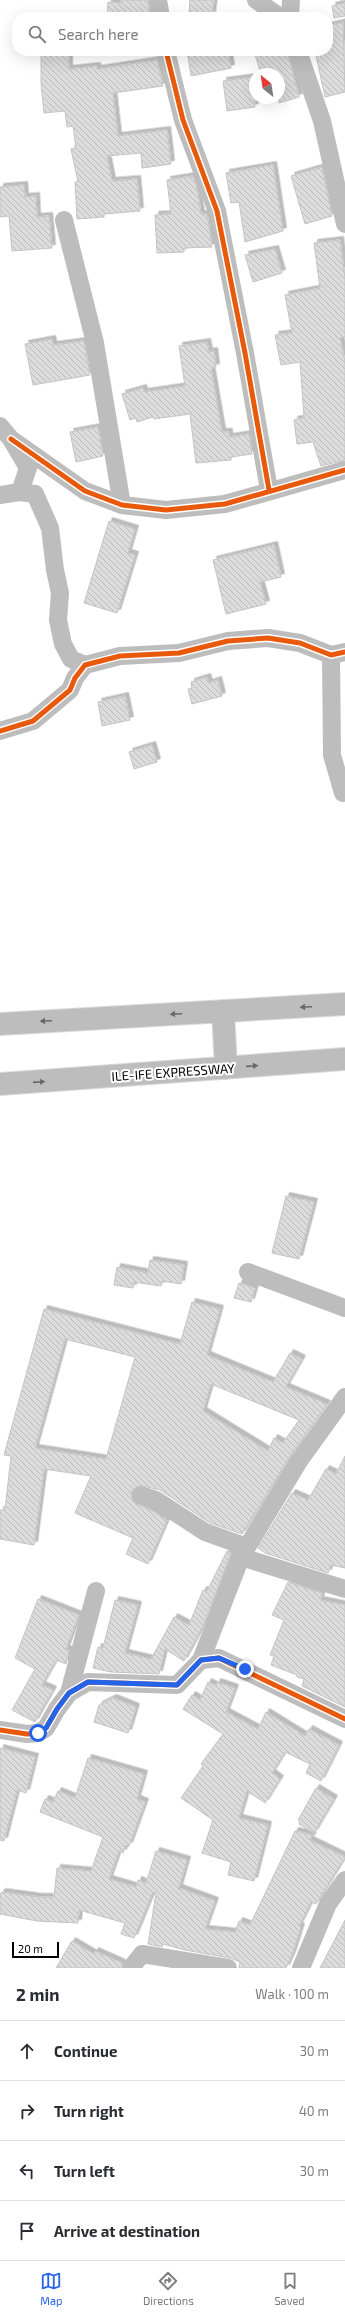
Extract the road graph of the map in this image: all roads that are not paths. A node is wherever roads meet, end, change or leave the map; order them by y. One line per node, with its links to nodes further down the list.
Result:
1 (158, 0): 4 (street)
2 (256, 0): 5 (street)
3 (291, 0): 6 (street)
4 (160, 12)
5 (273, 12)
6 (290, 12)
7 (167, 56): 13 (street)
8 (300, 56): 10 (street)
9 (64, 220): 16 (street)
10 (345, 224)
11 (6, 432): 14 (street); 16 (street)
12 (345, 470): 13 (street)
13 (269, 490): 16 (street)
14 (20, 492): 15 (street); 18 (street)
15 (0, 495)
16 (122, 505)
17 (338, 653): 18 (street); 20 (street)
18 (86, 665): 19 (street)
19 (0, 731)
20 (343, 793)
21 (345, 1004): 22 (highway, one-way to 22)
22 (223, 1011): 23 (highway, one-way to 23); 25 (highway)
23 (0, 1024)
24 (345, 1059): 25 (highway, ILE-IFE EXPRESSWAY, one-way to 24)
25 (226, 1068): 26 (highway, ILE-IFE EXPRESSWAY, one-way to 25)
26 (0, 1084)
27 (248, 1272): 28 (street)
28 (345, 1308)
29 (345, 1397): 31 (street)
30 (140, 1495): 31 (street)
31 (244, 1552): 32 (street); 34 (street)
32 (345, 1589)
33 (96, 1591): 35 (street)
34 (201, 1660): 35 (street); 36 (street)
35 (69, 1693): 37 (street)
36 (345, 1718)
37 (0, 1730)
38 (345, 1880): 41 (street)
39 (131, 1968): 40 (street)
40 (228, 1968)
41 (301, 1968)

